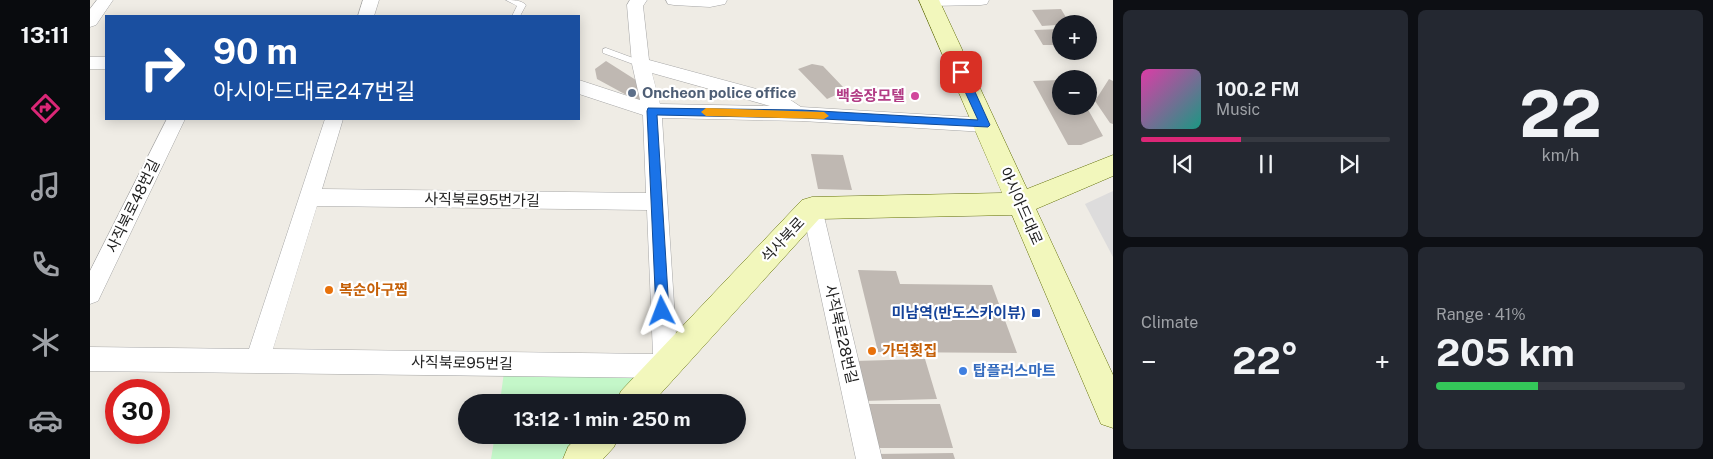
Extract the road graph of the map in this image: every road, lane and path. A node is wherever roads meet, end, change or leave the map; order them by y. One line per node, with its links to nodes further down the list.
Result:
1 (105, 0): 11 (street)
2 (371, 0): 9 (street)
3 (510, 0): 10 (lane)
4 (639, 0): 15 (street)
5 (674, 0): 6 (street)
6 (719, 0)
7 (929, 0): 8 (street, 아시아드대로); 21 (street, 아시아드대로)
8 (981, 0)
9 (366, 15)
10 (517, 15)
11 (90, 21)
12 (606, 51): 15 (lane)
13 (90, 63): 14 (street)
14 (105, 63)
15 (641, 64): 17 (street); 18 (street)
16 (580, 87): 17 (street)
17 (652, 111): 18 (street); 24 (street)
18 (802, 114): 21 (street)
19 (176, 120): 27 (street, 사직북로48번길)
20 (334, 120): 23 (street)
21 (985, 125): 25 (street, 아시아드대로)
22 (1113, 165): 25 (street)
23 (309, 197): 24 (street, 사직북로95번가길); 29 (street)
24 (656, 202): 30 (street)
25 (1020, 204): 26 (street, 석사북로); 32 (street, 아시아드대로)
26 (812, 208): 30 (street, 석사북로); 35 (street, 사직북로28번길)
27 (90, 294)
28 (90, 359): 29 (street, 사직북로95번길)
29 (258, 360): 30 (street, 사직북로95번길)
30 (666, 366): 31 (street, 석사북로)
31 (640, 394)
32 (1113, 412)
33 (594, 444): 34 (street)
34 (580, 459)
35 (869, 459)

